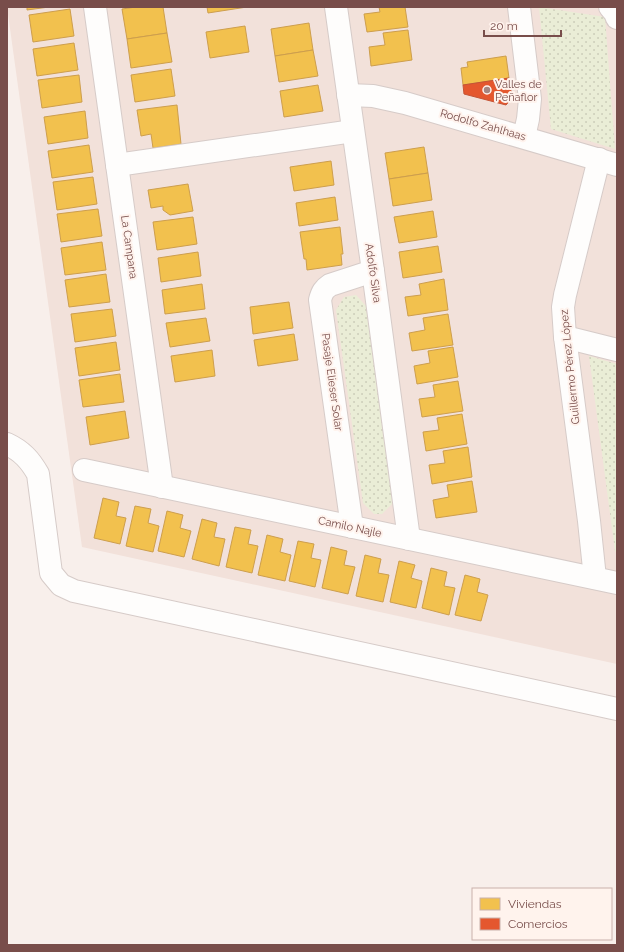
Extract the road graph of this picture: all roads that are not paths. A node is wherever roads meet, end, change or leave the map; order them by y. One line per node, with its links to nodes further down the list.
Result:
1 (95, 7): 10 (street, La Campana)
2 (336, 7): 6 (street, Adolfo Silva)
3 (519, 7): 8 (street)
4 (610, 7): 5 (street)
5 (617, 18)
6 (348, 95): 7 (street, Adolfo Silva); 8 (street, Rodolfo Zahlhaas)
7 (353, 132): 10 (street); 11 (street, Adolfo Silva)
8 (524, 137): 9 (street, Rodolfo Zahlhaas)
9 (608, 162): 12 (street, Guillermo Pérez López)
10 (117, 165): 16 (street, La Campana)
11 (373, 272): 17 (street, Pasaje Elieser Solar); 18 (street, Adolfo Silva)
12 (565, 337): 13 (street); 19 (street, Guillermo Pérez López)
13 (617, 350)
14 (7, 444): 21 (street)
15 (84, 470): 16 (street, Camilo Najle)
16 (162, 487): 17 (street, Camilo Najle)
17 (352, 527): 18 (street, Camilo Najle)
18 (408, 539): 19 (street, Camilo Najle)
19 (595, 578): 20 (street, Camilo Najle)
20 (617, 583)
21 (617, 709)

